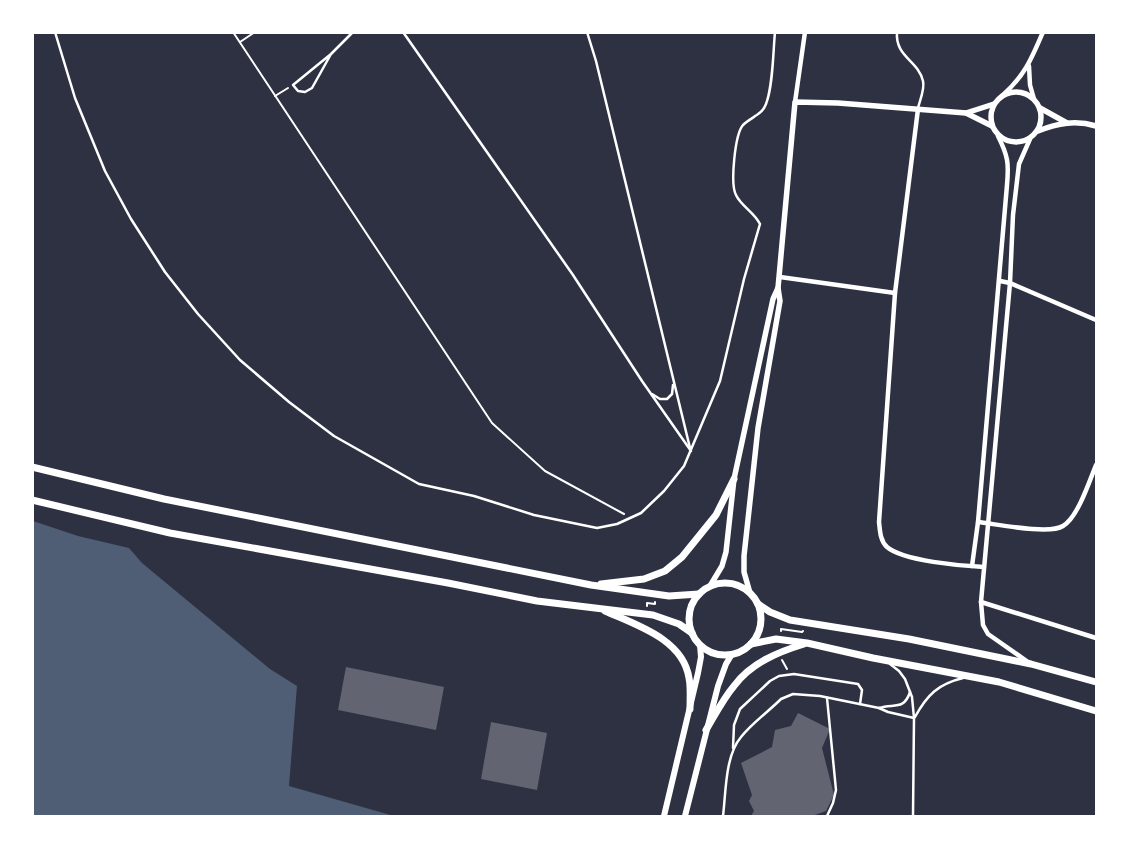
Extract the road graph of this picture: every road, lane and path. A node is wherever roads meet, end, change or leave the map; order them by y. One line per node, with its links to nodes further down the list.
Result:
1 (55, 32): 44 (lane)
2 (233, 32): 11 (path)
3 (255, 32): 11 (path)
4 (353, 32): 12 (lane)
5 (403, 32): 36 (lane)
6 (587, 32): 35 (lane)
7 (775, 32): 37 (lane)
8 (805, 32): 18 (street)
9 (897, 32): 21 (lane)
10 (1043, 32): 13 (street)
11 (240, 42): 15 (path)
12 (331, 54): 14 (lane); 14 (lane)
13 (1028, 66): 16 (street); 17 (street)
14 (293, 85): 15 (path)
15 (275, 96): 44 (path)
16 (1002, 96): 17 (street); 19 (street)
17 (1034, 99): 20 (street)
18 (795, 102): 21 (street); 29 (street)
19 (994, 104): 22 (street); 24 (street)
20 (1040, 108): 23 (street); 26 (street)
21 (918, 109): 22 (street); 33 (street)
22 (966, 113): 24 (street)
23 (1067, 123): 25 (street); 26 (street)
24 (992, 126): 27 (street)
25 (1096, 126)
26 (1038, 131): 28 (street)
27 (998, 136): 28 (street); 30 (street)
28 (1030, 139): 31 (street)
29 (780, 277): 32 (street); 33 (street)
30 (1000, 281): 31 (street); 45 (street)
31 (1010, 283): 34 (street); 46 (street)
32 (778, 288): 42 (street); 51 (street)
33 (895, 293): 47 (street)
34 (1096, 320)
35 (673, 383): 36 (lane); 37 (lane)
36 (650, 393): 37 (lane)
37 (690, 451): 44 (lane)
38 (32, 461): 41 (main road)
39 (1096, 465): 46 (street)
40 (32, 467): 41 (main road)
41 (70, 476): 49 (main road)
42 (734, 479): 49 (main road); 50 (street)
43 (32, 500): 55 (main road)
44 (630, 518)
45 (978, 522): 46 (street); 47 (street)
46 (987, 523): 48 (street)
47 (972, 566): 48 (street)
48 (984, 567): 53 (street)
49 (590, 585): 52 (main road)
50 (710, 586): 51 (main road); 52 (main road)
51 (750, 593): 54 (main road)
52 (699, 594): 56 (main road)
53 (981, 602): 57 (street); 63 (street)
54 (758, 604): 60 (main road); 63 (main road)
55 (598, 608): 56 (main road); 70 (main road)
56 (692, 633): 59 (main road)
57 (1096, 638)
58 (807, 643): 60 (main road); 62 (main road); 73 (main road)
59 (700, 644): 61 (main road); 70 (main road)
60 (751, 644): 61 (main road)
61 (732, 654): 73 (main road)
62 (873, 658): 64 (main road); 66 (lane)
63 (1031, 664): 65 (main road)
64 (972, 677): 71 (main road); 72 (lane)
65 (1096, 682)
66 (910, 690): 69 (lane); 72 (lane)
67 (827, 698): 68 (lane); 74 (lane); 78 (lane)
68 (860, 704): 69 (lane); 74 (lane)
69 (879, 708): 72 (lane)
70 (690, 709): 75 (main road)
71 (1096, 711)
72 (914, 718): 79 (lane)
73 (706, 730): 76 (main road)
74 (733, 749): 77 (lane)
75 (664, 816)
76 (685, 816)
77 (722, 816)
78 (827, 816)
79 (913, 816)

